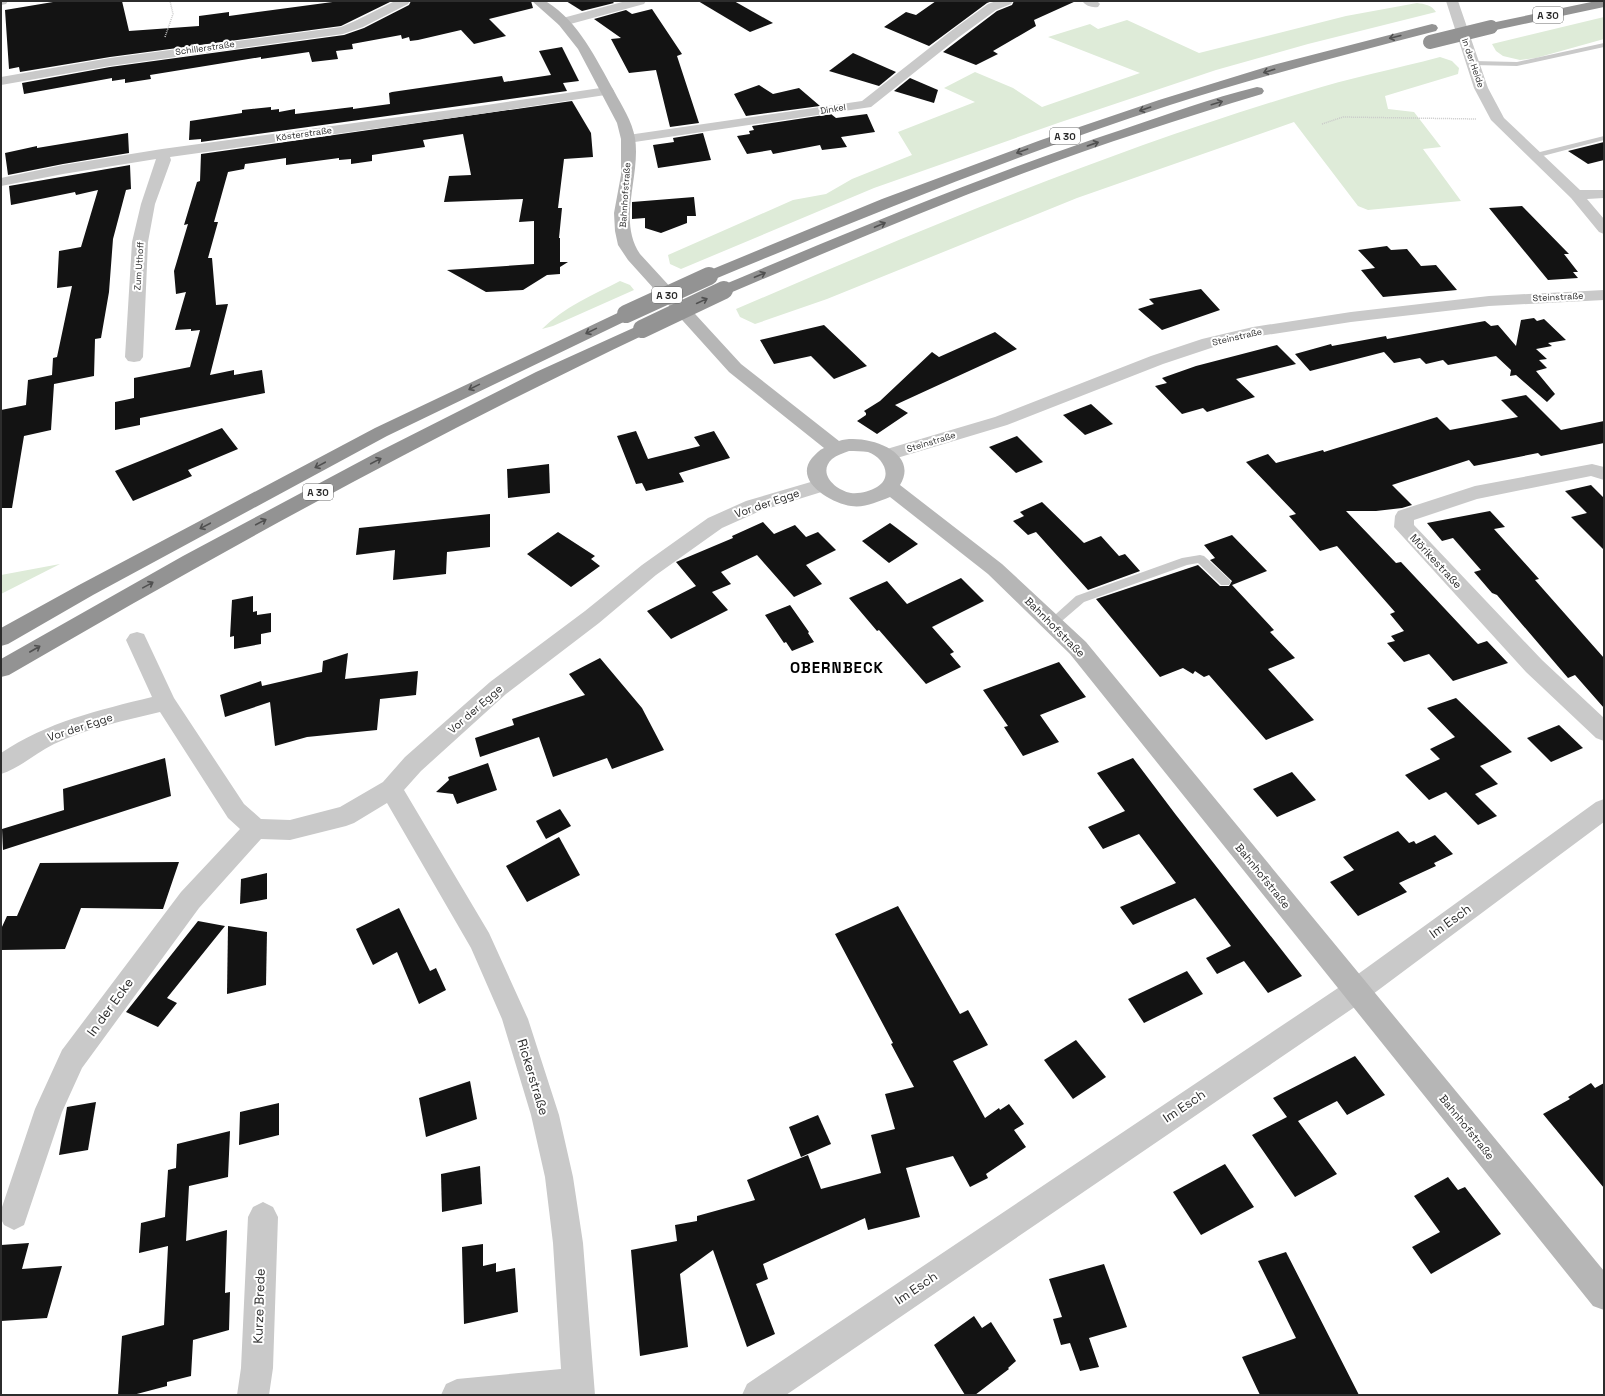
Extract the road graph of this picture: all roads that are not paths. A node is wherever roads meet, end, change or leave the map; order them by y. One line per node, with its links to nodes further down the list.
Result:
1 (404, 1): 12 (street, Schillerstraße)
2 (538, 1): 8 (street, Bahnhofstraße)
3 (640, 1): 8 (street)
4 (1007, 1): 16 (street, Dinkel)
5 (1452, 1): 11 (street, In der Heide)
6 (1604, 3): 10 (highway, A 30, bridge)
7 (1474, 18): 32 (highway, A 30, one-way to 32, bridge)
8 (563, 22): 14 (street, Bahnhofstraße)
9 (1604, 45): 11 (lane)
10 (1415, 46)
11 (1473, 63): 18 (street, In der Heide)
12 (1, 81)
13 (1269, 87): 34 (highway, A 30, one-way to 13, bridge)
14 (607, 91): 16 (street, Bahnhofstraße); 17 (street, Kösterstraße)
15 (1604, 138): 18 (lane)
16 (628, 139): 25 (street, Bahnhofstraße)
17 (162, 153): 19 (street, Kösterstraße); 24 (street, Zum Uthoff)
18 (1535, 156): 21 (street, In der Heide)
19 (1, 182)
20 (1604, 194): 21 (street)
21 (1576, 195): 22 (street, In der Heide)
22 (1604, 229)
23 (1604, 295): 26 (street, Steinstraße)
24 (134, 357)
25 (836, 448): 26 (street); 28 (street)
26 (887, 455): 29 (street)
27 (1604, 474): 36 (street, Mörikestraße)
28 (821, 485): 29 (street); 38 (street, Vor der Egge)
29 (890, 487): 31 (street, Bahnhofstraße)
30 (1225, 582): 31 (lane)
31 (1052, 623): 41 (street, Bahnhofstraße)
32 (1, 638)
33 (137, 640): 35 (street)
34 (1, 669)
35 (165, 702): 37 (street, Vor der Egge); 40 (street)
36 (1604, 732)
37 (1, 765)
38 (391, 789): 40 (street, Vor der Egge); 45 (street, Rickerstraße)
39 (1604, 809): 41 (street, Im Esch)
40 (256, 829): 42 (street, In der Ecke)
41 (1356, 991): 44 (street, Bahnhofstraße); 48 (street, Im Esch)
42 (14, 1215)
43 (263, 1217): 46 (street, Kurze Brede)
44 (1604, 1295)
45 (578, 1389): 47 (street)
46 (253, 1395)
47 (457, 1395)
48 (758, 1395)

